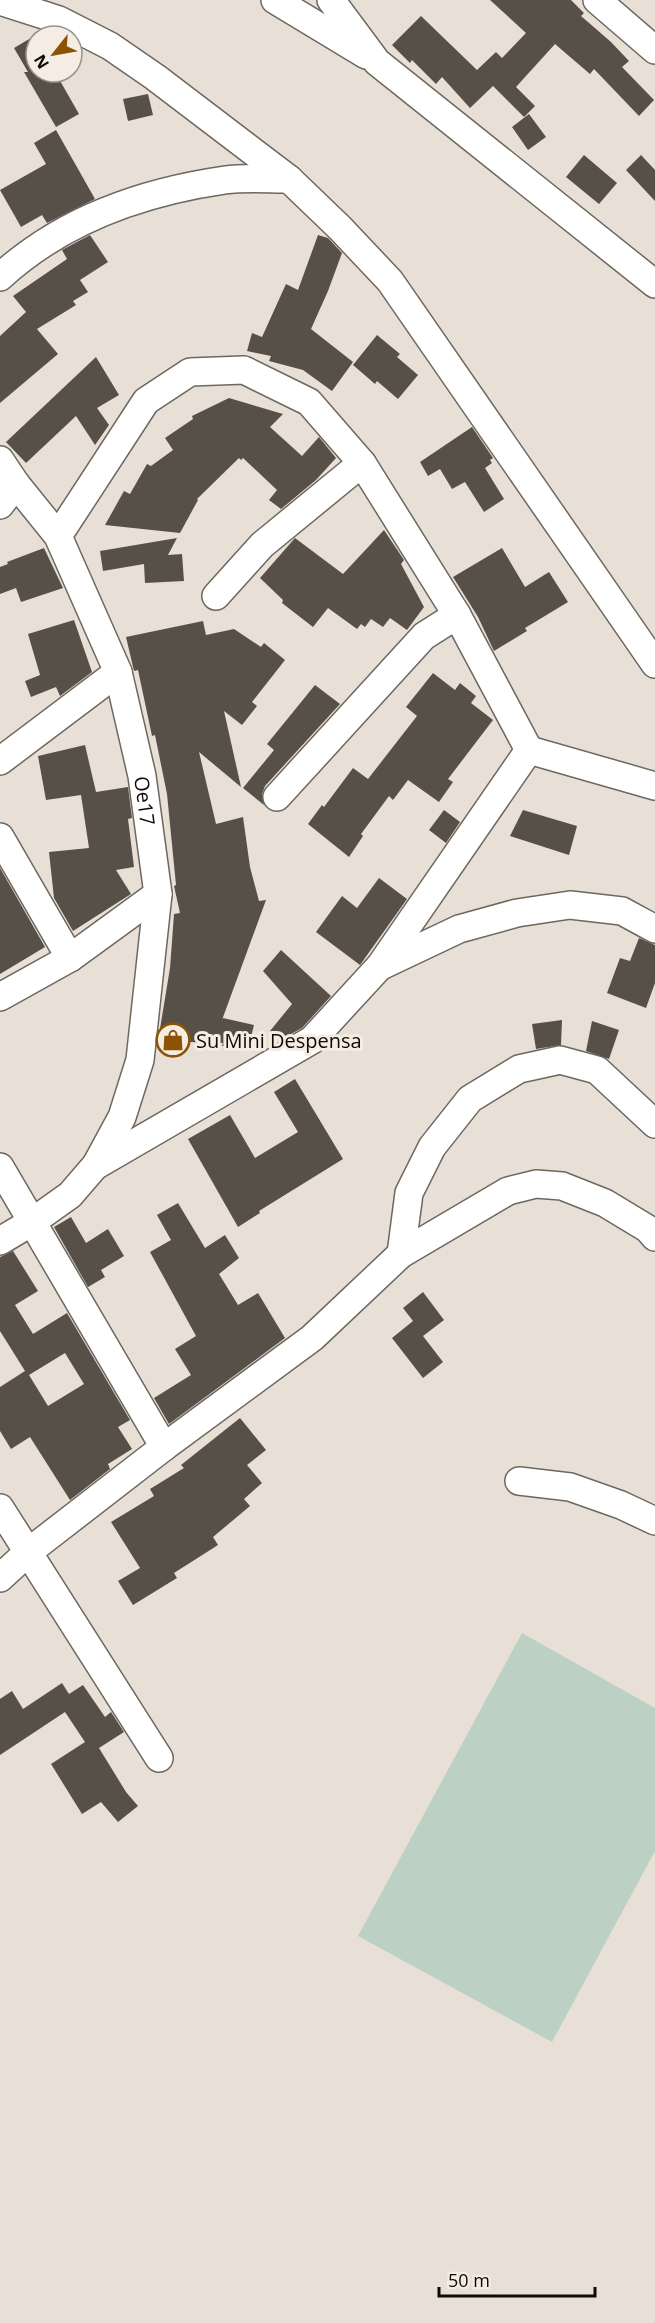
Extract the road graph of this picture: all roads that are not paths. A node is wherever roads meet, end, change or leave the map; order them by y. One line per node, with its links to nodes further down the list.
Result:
1 (275, 0): 6 (street)
2 (331, 0): 6 (street)
3 (597, 0): 5 (street)
4 (0, 1): 7 (street)
5 (655, 50)
6 (377, 62): 9 (street)
7 (289, 179): 8 (street); 16 (street)
8 (0, 277)
9 (655, 284)
10 (0, 460): 12 (street, Oe17)
11 (362, 463): 13 (street); 14 (street); 15 (street)
12 (8, 494): 13 (street, Oe17)
13 (58, 536): 17 (street, Oe17)
14 (216, 596)
15 (457, 615): 18 (street); 21 (street)
16 (655, 664)
17 (118, 672): 19 (street); 23 (street, Oe17)
18 (529, 750): 20 (street); 26 (street)
19 (0, 760)
20 (655, 786)
21 (277, 797)
22 (0, 837): 25 (street)
23 (158, 894): 25 (street); 29 (street, Oe17)
24 (655, 929): 26 (street)
25 (70, 958): 27 (street)
26 (380, 966): 29 (street)
27 (0, 997)
28 (655, 1124): 34 (street)
29 (95, 1166): 31 (street)
30 (0, 1167): 31 (street)
31 (32, 1222): 33 (street); 35 (street)
32 (655, 1237): 34 (street)
33 (0, 1241)
34 (401, 1254): 35 (street)
35 (164, 1447): 39 (street)
36 (519, 1480): 38 (street)
37 (0, 1508): 39 (street)
38 (655, 1521)
39 (27, 1553): 40 (street); 41 (street)
40 (0, 1578)
41 (159, 1758)

